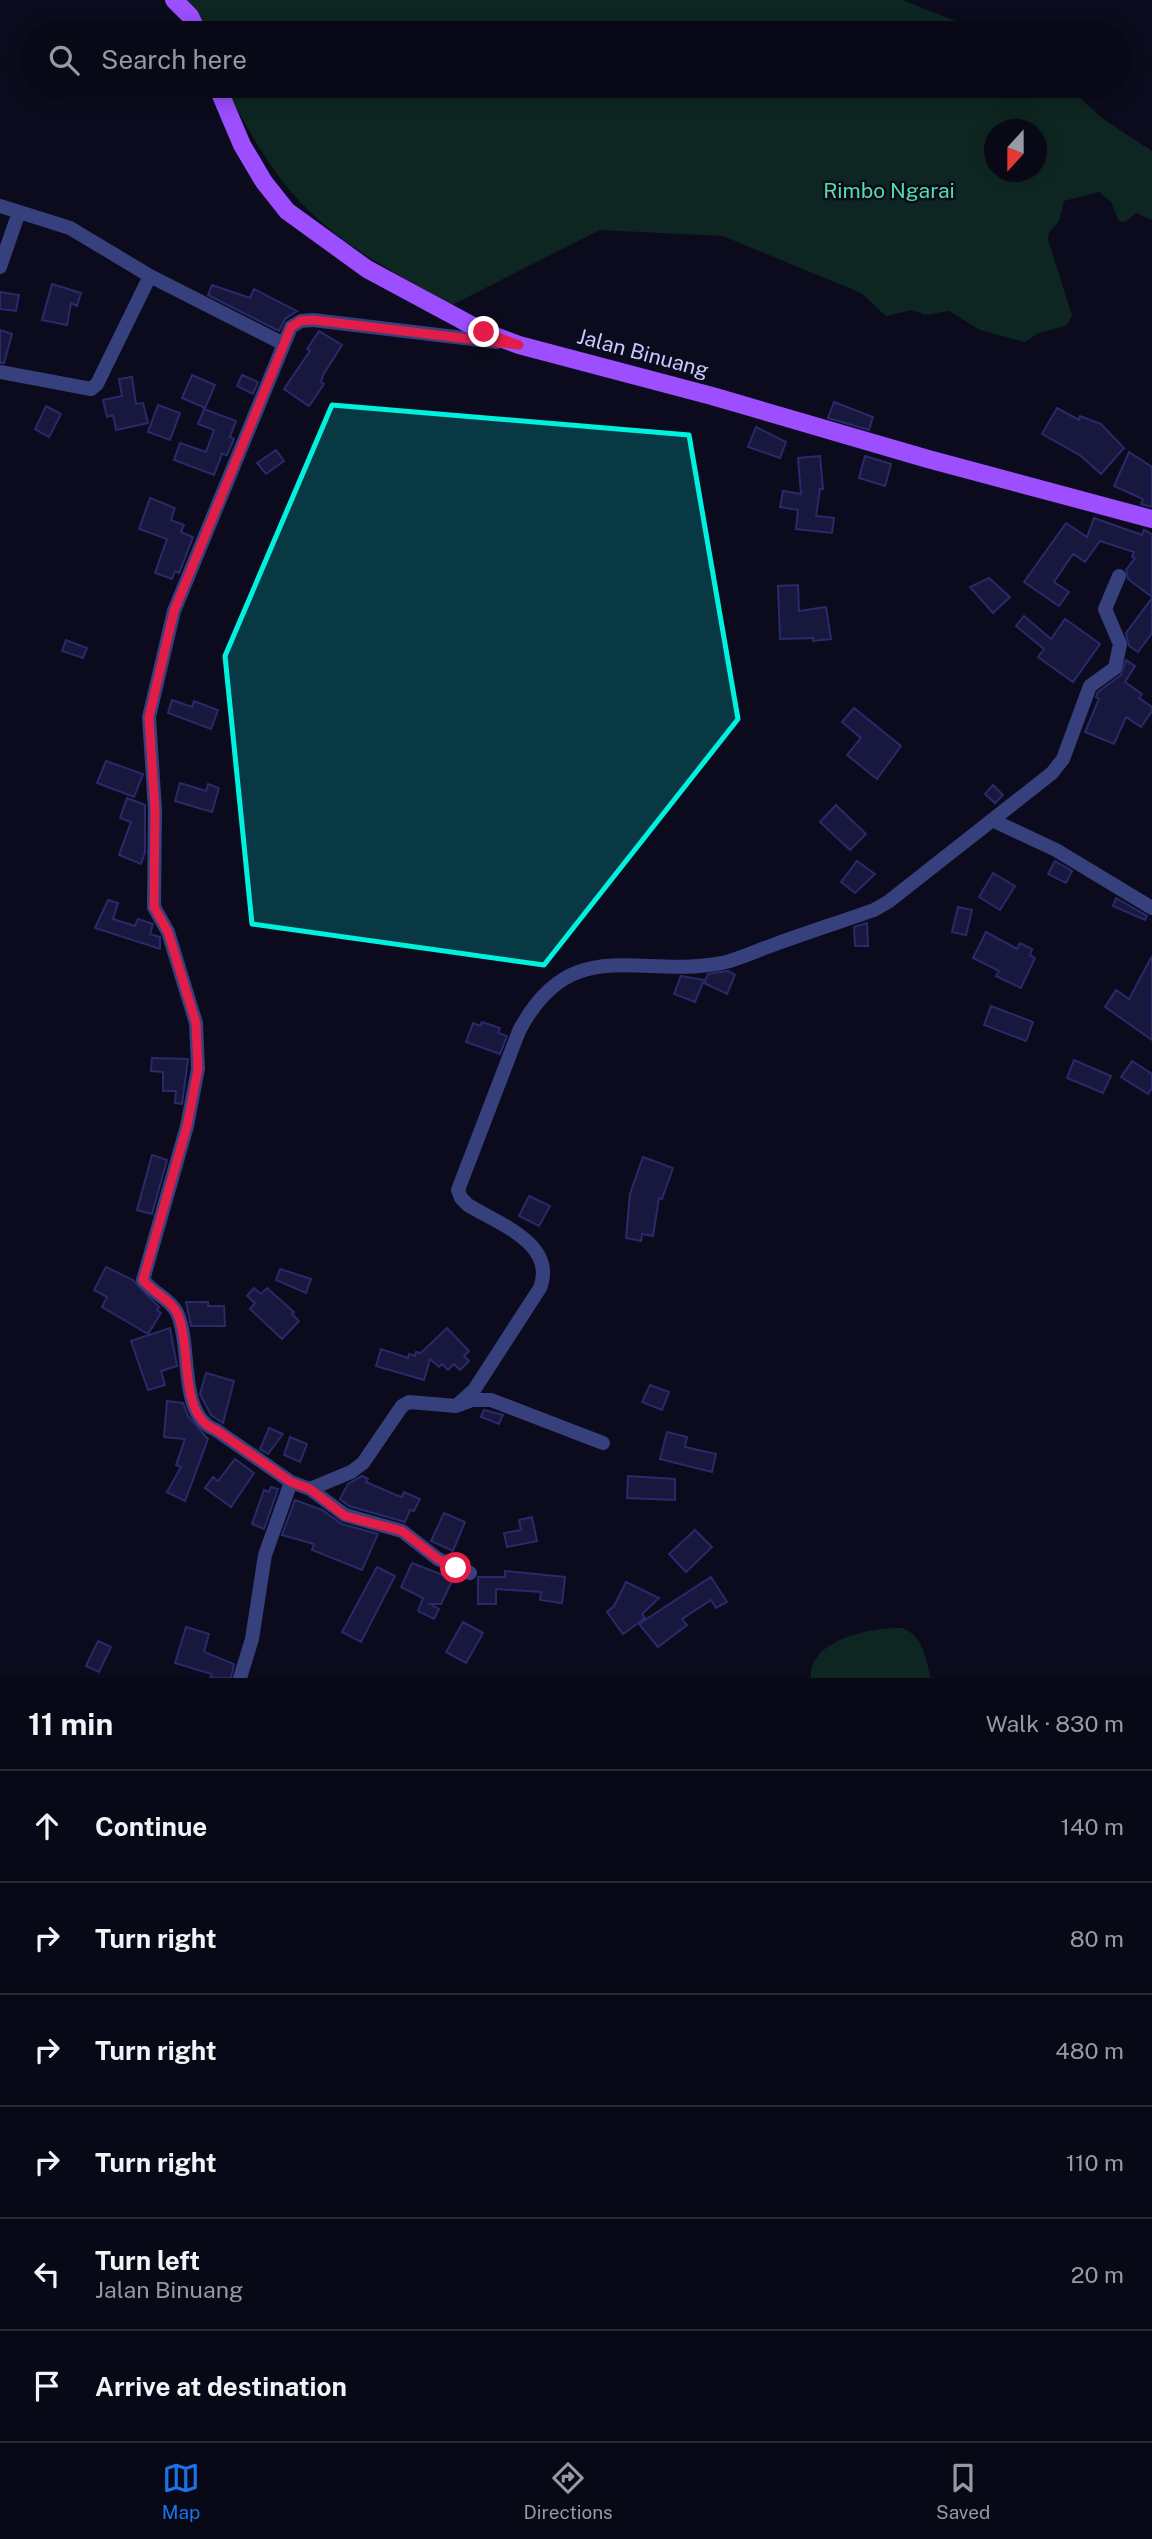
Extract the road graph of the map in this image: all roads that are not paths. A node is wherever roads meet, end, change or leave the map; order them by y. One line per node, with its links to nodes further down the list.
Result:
1 (174, 0): 2 (main road)
2 (192, 21)
3 (222, 98): 9 (main road, Jalan Binuang)
4 (0, 206): 5 (street)
5 (19, 212): 6 (street); 7 (street)
6 (0, 267)
7 (150, 276): 8 (street); 10 (street)
8 (285, 344): 9 (street); 17 (street)
9 (519, 345): 11 (main road, Jalan Binuang)
10 (0, 372)
11 (1152, 519)
12 (1119, 576): 13 (street)
13 (992, 820): 14 (street); 15 (street)
14 (1152, 908)
15 (456, 1406): 16 (street); 18 (street)
16 (603, 1443)
17 (291, 1482): 18 (street); 20 (street)
18 (310, 1489): 19 (street)
19 (470, 1573)
20 (240, 1678)

